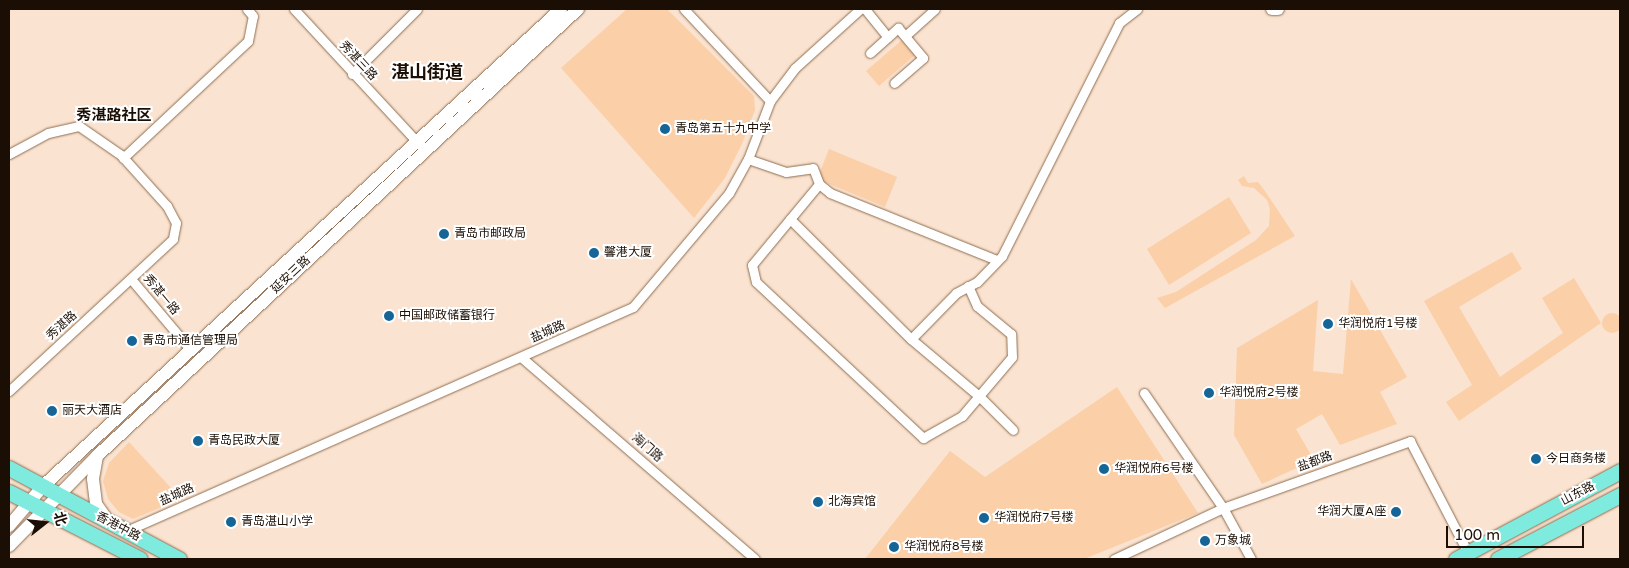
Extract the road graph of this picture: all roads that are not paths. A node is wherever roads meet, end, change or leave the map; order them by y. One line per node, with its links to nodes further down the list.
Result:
1 (247, 9): 21 (street)
2 (294, 9): 16 (street, 秀湛三路)
3 (417, 9): 16 (street)
4 (561, 9): 19 (main road, 延安三路)
5 (578, 9): 19 (main road, 延安三路)
6 (684, 9): 18 (street)
7 (860, 9): 18 (street, 盐城路)
8 (865, 9): 14 (street)
9 (935, 9): 13 (street)
10 (1137, 9): 25 (street)
11 (1272, 9): 12 (main road)
12 (1278, 9)
13 (905, 36): 14 (street); 17 (street)
14 (888, 37): 15 (street)
15 (870, 53)
16 (352, 74): 19 (street, 秀湛三路)
17 (894, 83)
18 (770, 101): 22 (street, 盐城路)
19 (421, 146): 29 (main road, 延安三路); 35 (main road, 延安三路)
20 (9, 154): 21 (street, 秀湛路)
21 (123, 158): 26 (street, 秀湛路)
22 (748, 159): 23 (street); 30 (street, 盐城路)
23 (819, 184): 24 (street); 25 (street)
24 (790, 219): 28 (street); 33 (street)
25 (998, 260): 27 (street)
26 (132, 279): 29 (street, 秀湛一路); 31 (street, 秀湛路)
27 (968, 286): 28 (street); 33 (street)
28 (911, 339): 33 (street)
29 (190, 349): 38 (main road, 延安三路)
30 (521, 357): 47 (street, 盐城路); 52 (street, 海门路)
31 (9, 391)
32 (1144, 393): 43 (street)
33 (979, 396): 34 (street)
34 (1014, 430)
35 (97, 456): 40 (main road, 延安三路); 45 (main road)
36 (9, 468): 38 (main road, 香港中路)
37 (1620, 471): 49 (main road, 山东路)
38 (43, 486): 40 (main road, 香港中路); 42 (main road, 延安三路)
39 (9, 492): 42 (main road, 香港中路)
40 (57, 495): 44 (main road, 延安三路); 45 (main road, 香港中路)
41 (1620, 495): 55 (main road, 山东路)
42 (28, 502): 44 (main road, 香港中路); 46 (main road, 延安三路)
43 (1223, 508): 49 (street, 盐都路); 53 (street, 盐都路); 54 (street)
44 (42, 510): 48 (main road, 延安三路); 50 (main road, 香港中路)
45 (109, 523): 47 (main road, 香港中路)
46 (9, 526)
47 (126, 531): 51 (main road, 香港中路)
48 (9, 546)
49 (1462, 556)
50 (140, 559)
51 (179, 559)
52 (755, 559)
53 (1114, 559)
54 (1251, 559)
55 (1498, 559)

